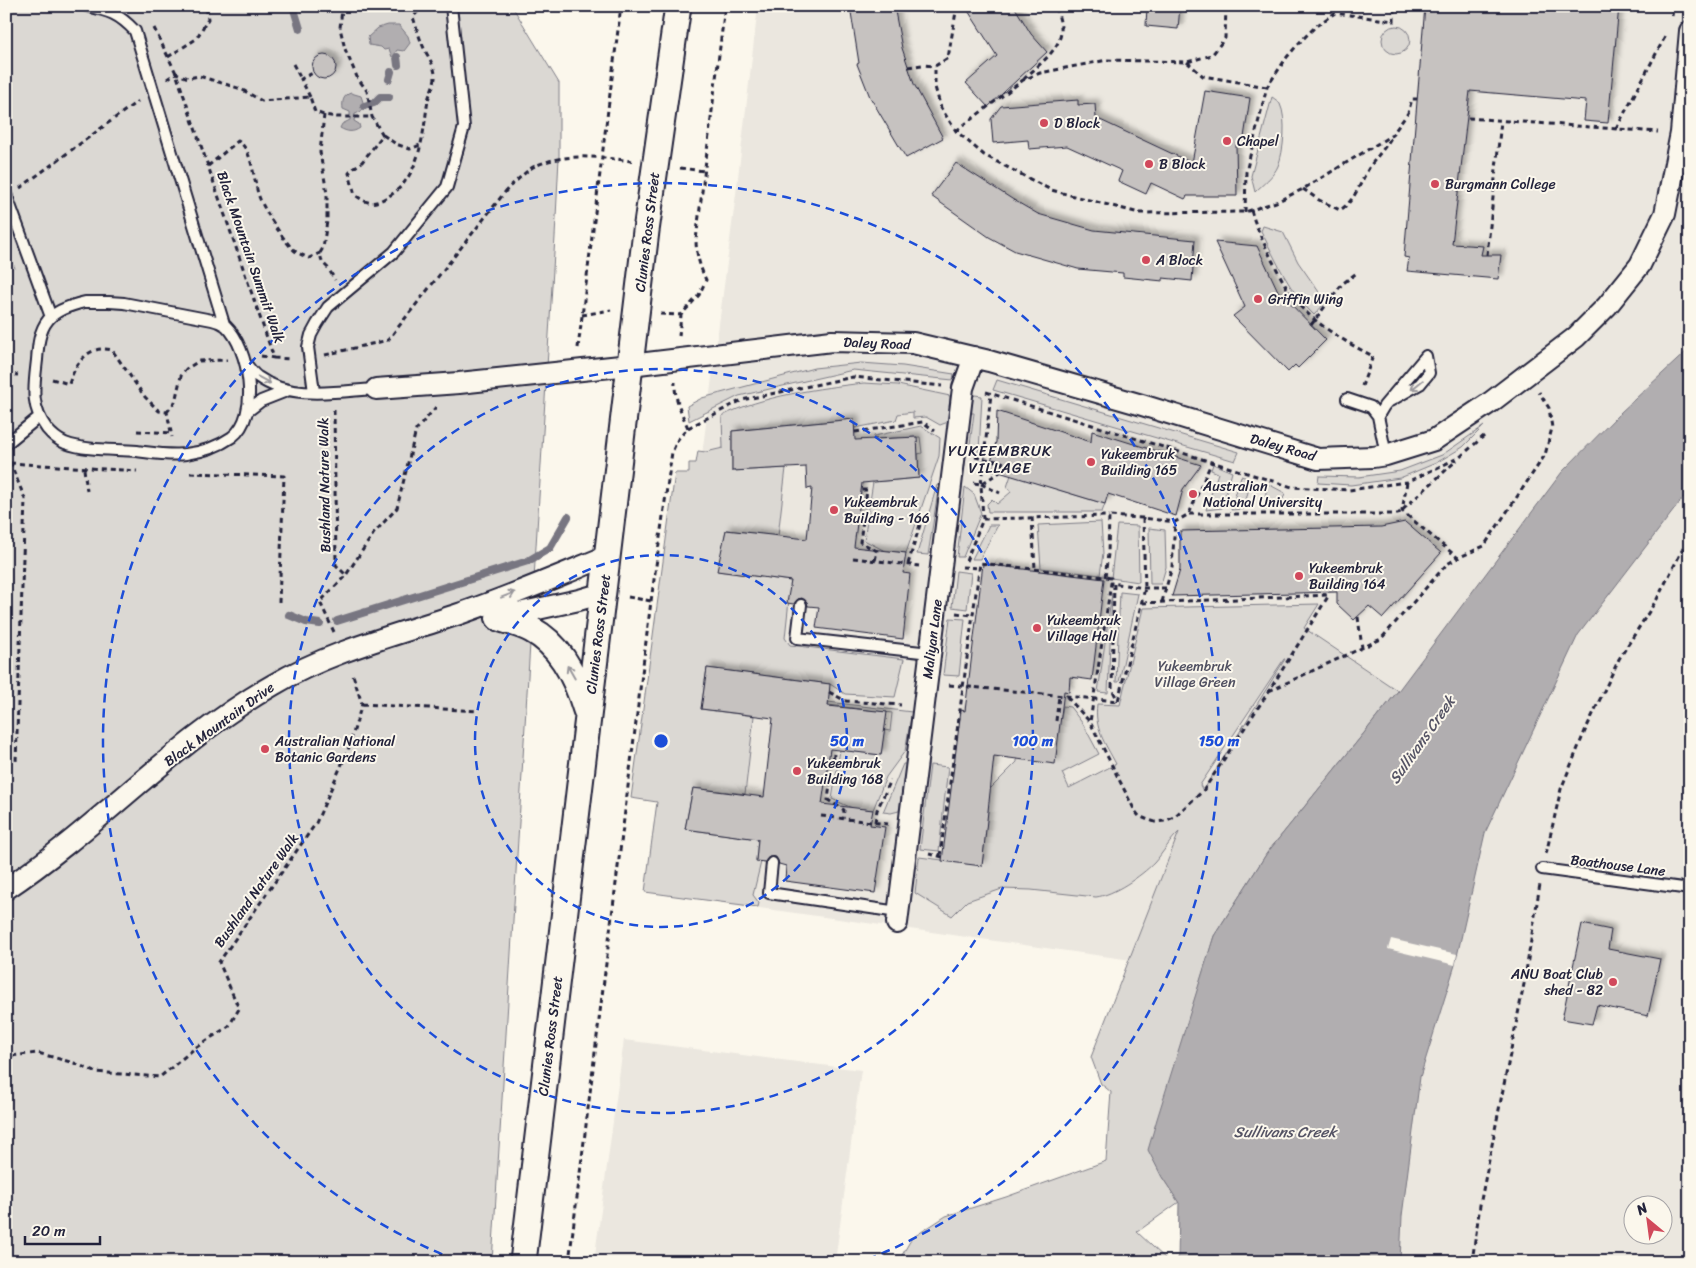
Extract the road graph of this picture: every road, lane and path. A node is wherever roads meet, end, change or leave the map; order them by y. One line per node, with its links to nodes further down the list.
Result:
1 (86, 6): 28 (lane)
2 (206, 6): 18 (path)
3 (345, 6): 32 (path)
4 (423, 6): 40 (path)
5 (451, 6): 53 (lane)
6 (621, 6): 41 (path)
7 (678, 6): 64 (street, Clunies Ross Street)
8 (725, 6): 54 (path)
9 (957, 6): 21 (path)
10 (1056, 6): 26 (path)
11 (1226, 6): 19 (path)
12 (1394, 6): 14 (path)
13 (1334, 8): 14 (path)
14 (1335, 13): 27 (path)
15 (152, 23): 18 (path, Black Mountain Summit Walk)
16 (1690, 31): 37 (street, Daley Road)
17 (1667, 33): 35 (path)
18 (168, 56): 23 (path, Black Mountain Summit Walk)
19 (1187, 62): 26 (path); 27 (path)
20 (294, 64): 25 (path)
21 (935, 66): 22 (path); 36 (path)
22 (908, 67)
23 (176, 73): 28 (path); 29 (path); 42 (path, Black Mountain Summit Walk)
24 (313, 73): 25 (path)
25 (301, 79): 29 (path)
26 (1023, 80): 36 (path)
27 (1267, 87): 46 (path)
28 (153, 90): 44 (path); 58 (lane)
29 (310, 98): 31 (path)
30 (1417, 100): 39 (path)
31 (324, 115): 32 (path); 47 (path)
32 (372, 117): 38 (path)
33 (1468, 118): 34 (path)
34 (1501, 121): 35 (path); 48 (path)
35 (1616, 129): 37 (path)
36 (956, 131): 46 (path)
37 (1681, 134): 88 (street, Daley Road)
38 (383, 135): 40 (path); 40 (path)
39 (1392, 135): 43 (path); 43 (path)
40 (421, 145)
41 (602, 157): 62 (path, Black Mountain Summit Walk); 65 (path)
42 (208, 166): 47 (path); 61 (path, Black Mountain Summit Walk)
43 (1303, 188): 45 (path)
44 (7, 196): 55 (lane)
45 (1251, 210): 46 (path); 56 (path)
46 (1245, 212)
47 (320, 253): 53 (path)
48 (1487, 255)
49 (16, 267): 50 (path)
50 (6, 270)
51 (1358, 272): 56 (path)
52 (6, 292): 57 (path)
53 (344, 292): 62 (lane)
54 (681, 316)
55 (51, 317): 58 (lane); 67 (lane)
56 (1315, 320): 59 (path); 77 (path)
57 (6, 322)
58 (224, 324): 63 (lane)
59 (1311, 325)
60 (974, 357): 64 (street, Daley Road); 87 (street, Maliyan Lane); 88 (street, Daley Road)
61 (274, 358): 62 (path, Black Mountain Summit Walk); 63 (path)
62 (310, 358): 75 (lane)
63 (244, 361): 72 (lane, one-way to 72); 79 (lane); 80 (path)
64 (630, 365): 65 (street, Daley Road); 108 (street, Clunies Ross Street)
65 (576, 371): 68 (street, Daley Road)
66 (6, 374): 67 (path)
67 (35, 376): 80 (path); 82 (lane)
68 (460, 383): 71 (street, Daley Road); 117 (path)
69 (950, 386): 83 (path)
70 (674, 387): 83 (path)
71 (376, 389): 73 (lane)
72 (289, 390): 75 (lane); 79 (lane)
73 (334, 391): 75 (lane); 117 (path, Bushland Nature Walk)
74 (1539, 391): 110 (path)
75 (314, 392)
76 (991, 394): 98 (path)
77 (1352, 401): 81 (lane)
78 (1387, 403): 78 (lane, one-way to 78); 81 (lane)
79 (248, 411): 82 (lane)
80 (167, 412): 84 (path)
81 (1378, 416): 88 (lane)
82 (40, 417): 86 (lane)
83 (688, 428): 162 (path)
84 (134, 431)
85 (855, 432): 87 (path)
86 (6, 444)
87 (956, 446): 96 (street, Maliyan Lane)
88 (1386, 456)
89 (1460, 457): 101 (path)
90 (6, 458): 93 (path)
91 (991, 459): 98 (path)
92 (1212, 461): 102 (path)
93 (10, 463): 94 (path); 150 (path)
94 (140, 471)
95 (187, 473): 123 (path)
96 (952, 481): 98 (path); 134 (street, Maliyan Lane)
97 (1407, 482): 101 (path)
98 (981, 484): 100 (path); 106 (path)
99 (862, 490): 111 (path)
100 (1000, 493)
101 (1402, 511): 102 (path); 110 (path)
102 (1189, 514): 107 (path)
103 (1109, 516): 104 (path); 105 (path); 118 (path)
104 (1032, 517): 106 (path); 116 (path)
105 (1143, 518): 107 (path); 120 (path)
106 (983, 519): 113 (path)
107 (1175, 522): 121 (path)
108 (607, 556): 122 (street, Clunies Ross Street); 127 (street, Black Mountain Drive, one-way to 108)
109 (853, 558): 111 (path)
110 (1458, 558): 132 (path)
111 (875, 560): 112 (path)
112 (915, 565)
113 (964, 567)
114 (973, 567): 115 (path)
115 (979, 568): 116 (path); 129 (path)
116 (1035, 569): 118 (path)
117 (346, 575): 133 (path)
118 (1105, 577): 119 (path)
119 (1112, 584): 120 (path); 141 (path); 142 (path)
120 (1145, 588): 121 (path); 125 (path)
121 (1166, 588): 124 (path)
122 (603, 593): 131 (street, Black Mountain Drive); 146 (street, Clunies Ross Street)
123 (279, 602)
124 (1162, 602): 125 (path); 138 (path)
125 (1142, 603): 142 (path)
126 (801, 605): 134 (lane)
127 (462, 613): 131 (street, Black Mountain Drive); 133 (street, Black Mountain Drive)
128 (958, 613): 129 (path)
129 (972, 615): 136 (path)
130 (1358, 617): 132 (path)
131 (499, 618): 146 (street, one-way to 131)
132 (1362, 648): 138 (path)
133 (345, 651): 143 (path); 157 (street, Black Mountain Drive)
134 (930, 654): 135 (street, Maliyan Lane)
135 (927, 683): 136 (path); 144 (street, Maliyan Lane)
136 (962, 686): 139 (path); 154 (path)
137 (829, 692): 144 (path)
138 (1269, 692): 148 (path)
139 (1059, 696): 140 (path); 147 (path)
140 (1067, 697): 141 (path); 148 (path)
141 (1094, 700): 142 (path); 148 (path)
142 (1118, 701)
143 (362, 704): 145 (path); 160 (path, Bushland Nature Walk)
144 (924, 707): 159 (street, Maliyan Lane)
145 (478, 710)
146 (588, 717): 161 (street, Clunies Ross Street)
147 (1056, 721)
148 (1090, 722)
149 (834, 754): 152 (path)
150 (16, 762)
151 (821, 816): 152 (path)
152 (843, 819): 153 (path)
153 (880, 823)
154 (940, 856)
155 (772, 864): 159 (lane)
156 (1542, 869): 158 (lane, Boathouse Lane)
157 (6, 889)
158 (1690, 889)
159 (897, 918)
160 (6, 1062)
161 (523, 1262)
162 (569, 1262)

